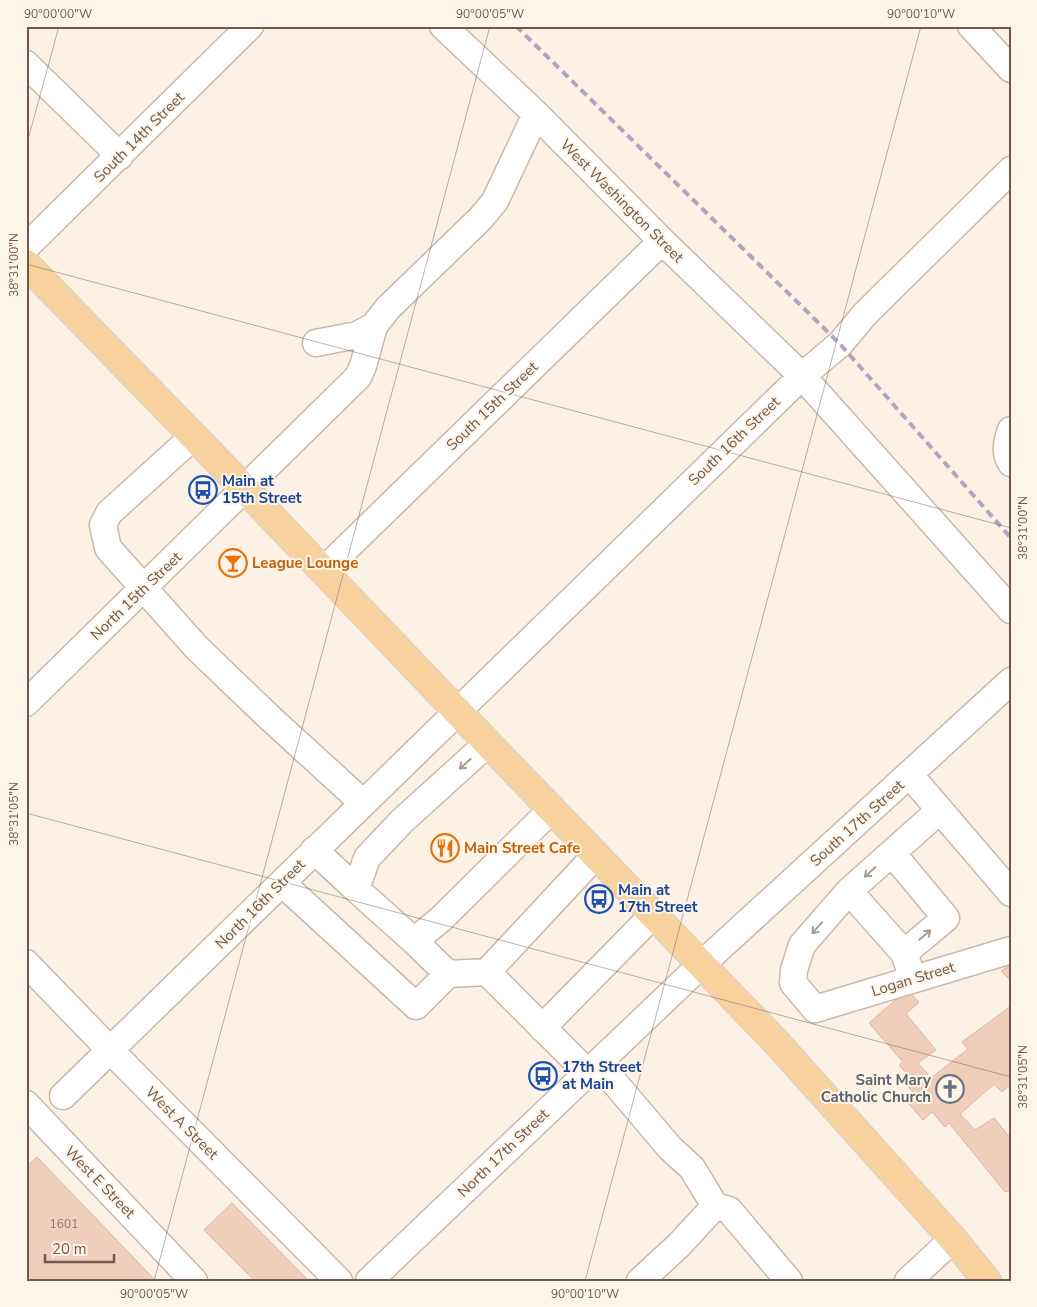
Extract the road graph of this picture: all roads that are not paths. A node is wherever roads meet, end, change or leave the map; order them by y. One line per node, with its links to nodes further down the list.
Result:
1 (250, 26): 7 (street, South 14th Street)
2 (443, 26): 6 (street, West Washington Street)
3 (971, 26): 5 (street)
4 (26, 64): 7 (street)
5 (1011, 69)
6 (536, 114): 9 (street, West Washington Street); 12 (street)
7 (120, 156): 10 (street, South 14th Street)
8 (1011, 170): 14 (street, South 16th Street)
9 (662, 242): 14 (street, West Washington Street); 19 (street, South 15th Street)
10 (26, 247)
11 (26, 264): 16 (main road)
12 (374, 326): 13 (street); 18 (street, North 15th Street)
13 (316, 343)
14 (802, 376): 21 (street, West Washington Street); 24 (street, South 16th Street)
15 (1011, 430): 17 (street)
16 (194, 436): 18 (main road); 20 (street)
17 (1011, 463)
18 (245, 489): 19 (main road); 20 (street, North 15th Street)
19 (323, 571): 24 (main road)
20 (143, 588): 23 (street, North 15th Street); 27 (street)
21 (1011, 610)
22 (1011, 681): 26 (street, South 17th Street)
23 (26, 703)
24 (456, 710): 25 (main road); 27 (street, North 16th Street)
25 (488, 744): 28 (main road); 34 (street, one-way to 34)
26 (910, 774): 29 (street); 44 (street, South 17th Street)
27 (362, 802): 30 (street, North 16th Street)
28 (552, 809): 33 (main road); 40 (street)
29 (940, 810): 32 (street); 38 (street)
30 (337, 827): 31 (street, North 16th Street); 34 (street)
31 (314, 850): 35 (street, North 16th Street); 36 (street)
32 (892, 853): 37 (street, one-way to 37); 42 (street, one-way to 32)
33 (596, 855): 39 (main road); 45 (street)
34 (367, 858): 36 (street)
35 (282, 883): 46 (street); 49 (street, North 16th Street)
36 (356, 889): 40 (street)
37 (849, 891): 42 (street); 47 (street, Logan Street, one-way to 47)
38 (1011, 893)
39 (654, 914): 44 (main road); 48 (street)
40 (414, 941): 46 (street)
41 (1011, 950): 47 (street, Logan Street)
42 (904, 953): 47 (street)
43 (26, 963): 49 (street, West A Street)
44 (702, 964): 50 (street, North 17th Street); 54 (main road)
45 (487, 972): 46 (street); 48 (street)
46 (448, 974)
47 (914, 978)
48 (542, 1028): 50 (street)
49 (110, 1050): 51 (street, North 16th Street); 56 (street, West A Street)
50 (593, 1068): 53 (street); 57 (street, North 17th Street)
51 (63, 1096)
52 (31, 1117): 55 (street, West E Street)
53 (714, 1206): 58 (street); 59 (street)
54 (952, 1239): 60 (street); 61 (main road)
55 (194, 1281)
56 (339, 1281)
57 (369, 1281)
58 (640, 1281)
59 (789, 1281)
60 (908, 1281)
61 (987, 1281)

